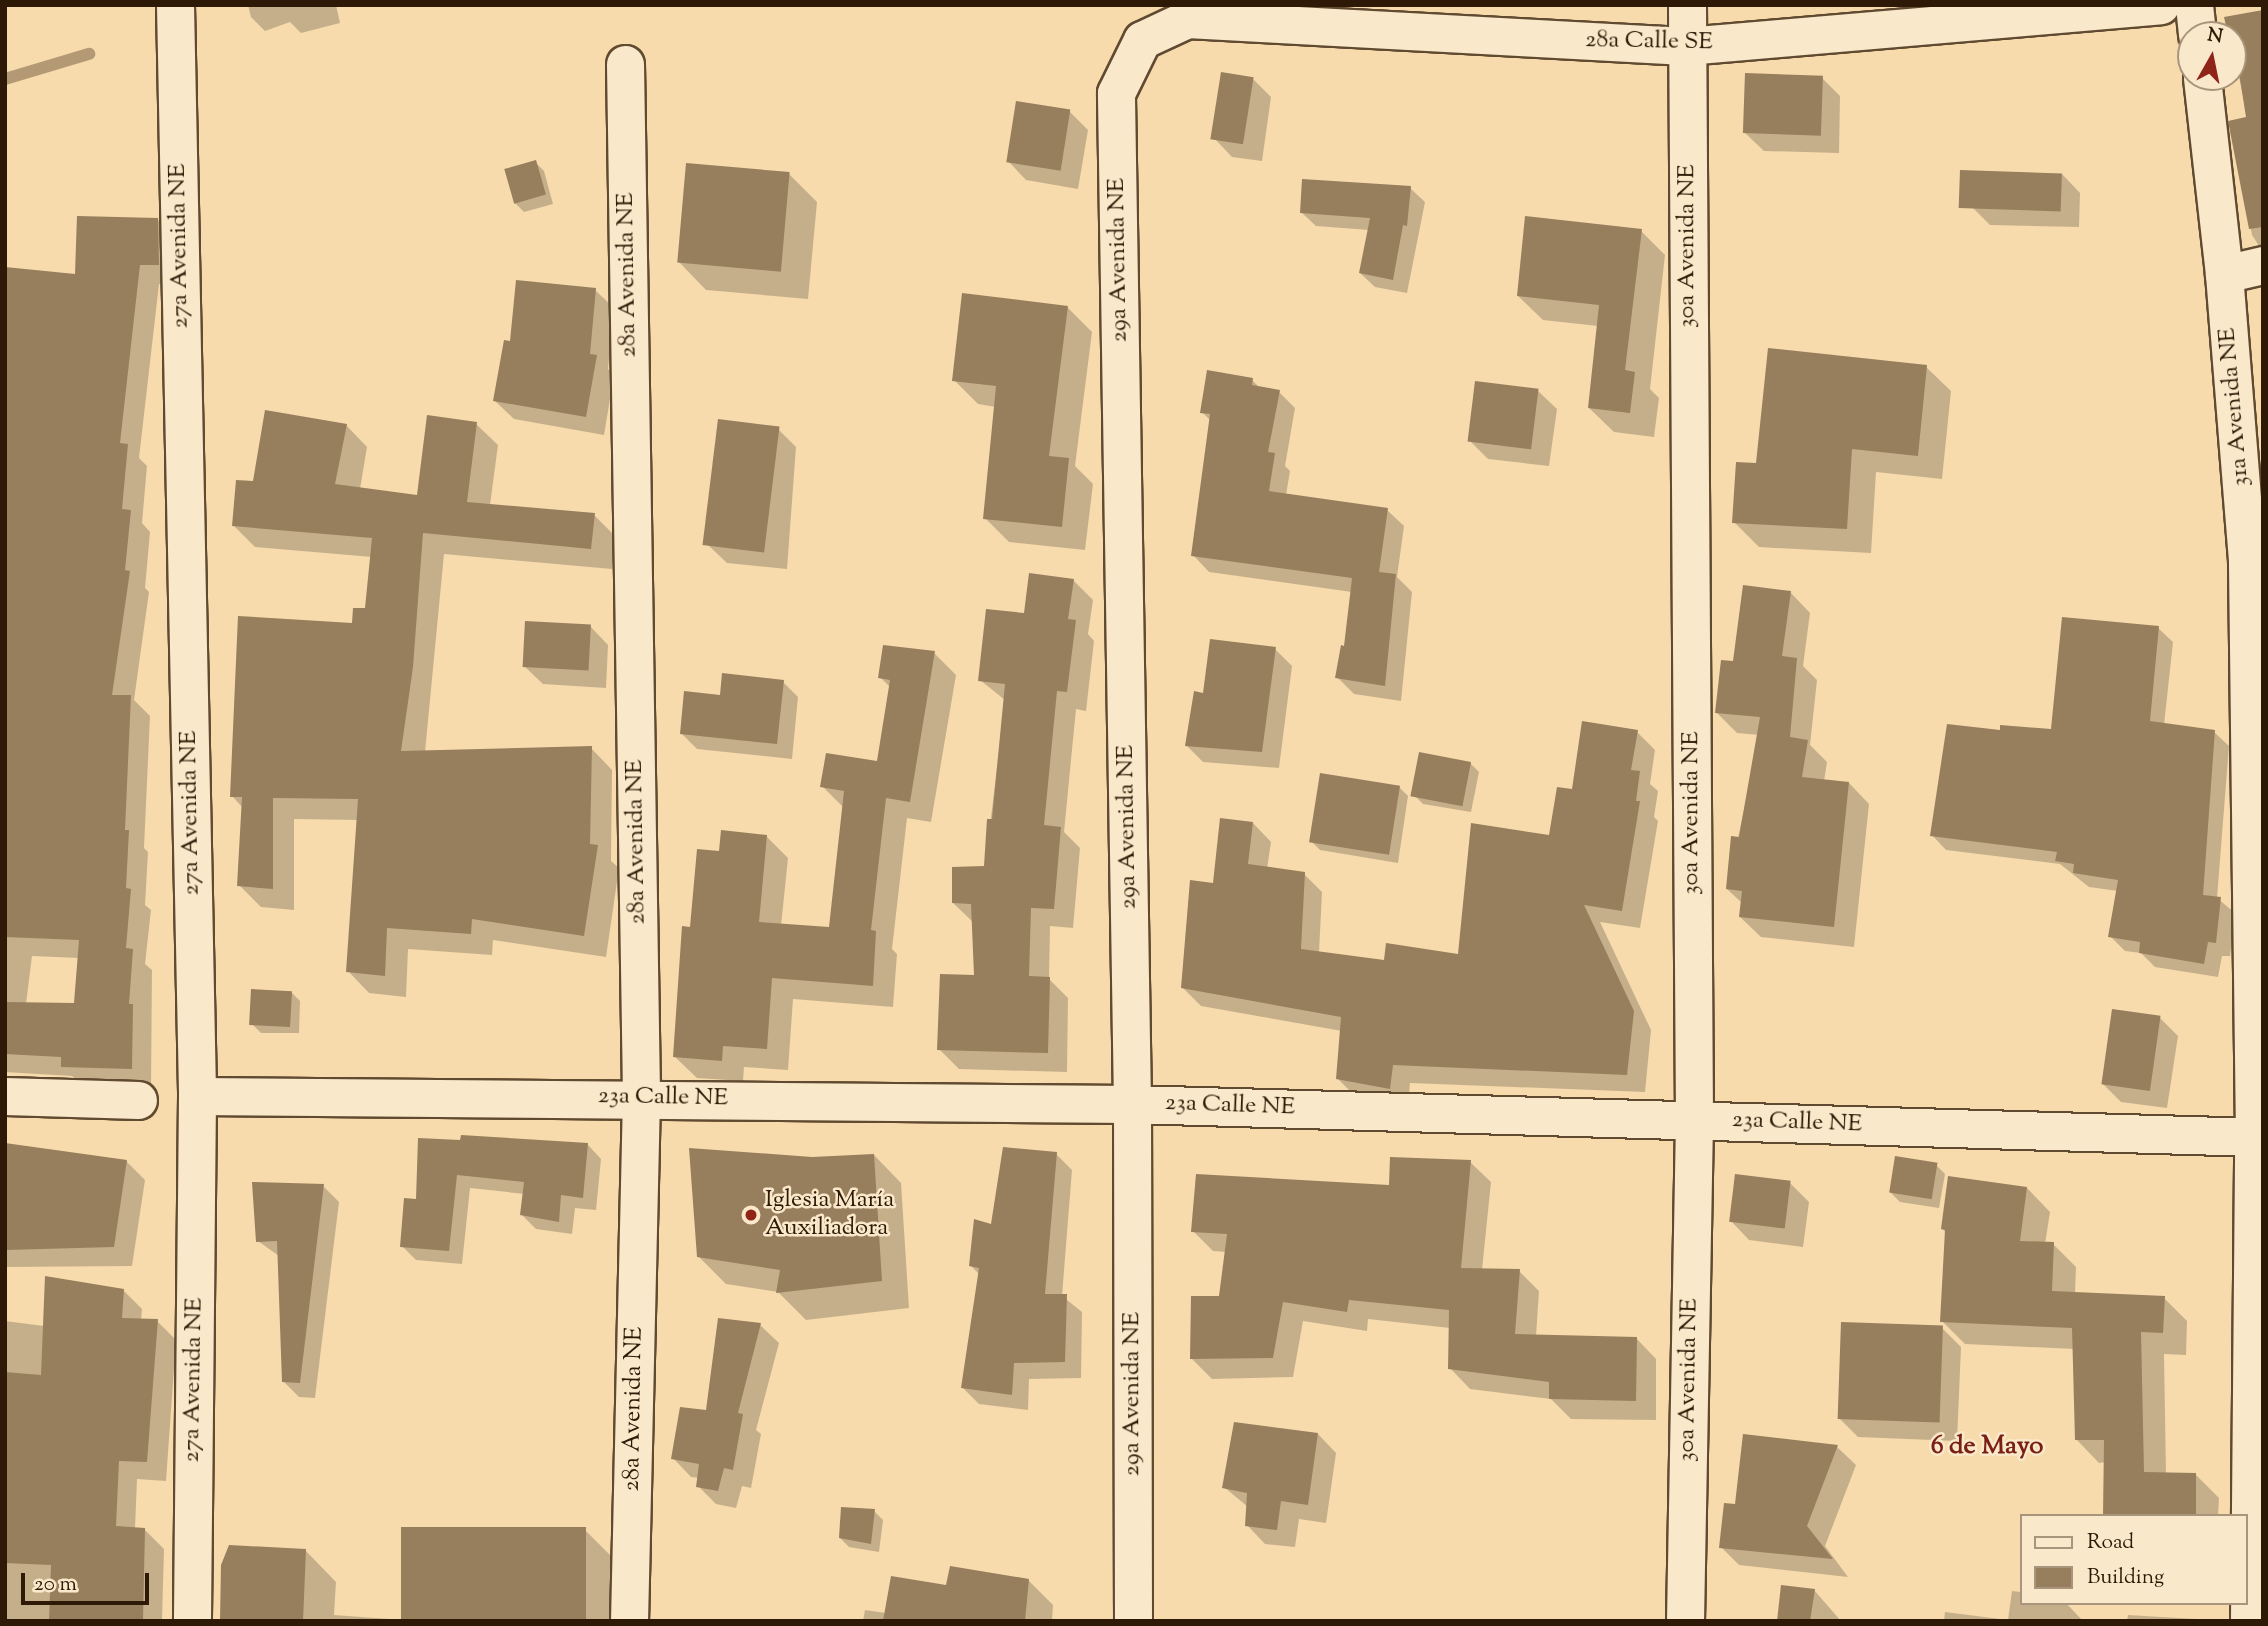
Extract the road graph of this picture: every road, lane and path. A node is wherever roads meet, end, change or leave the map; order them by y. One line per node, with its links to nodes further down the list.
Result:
1 (175, 5): 11 (street, 27a Avenida NE)
2 (1687, 5): 5 (street, 30a Avenida NE)
3 (2160, 5): 5 (street, 28a Calle SE)
4 (1142, 40): 5 (street, 28a Calle SE); 14 (street, 29a Avenida NE)
5 (1686, 46): 15 (street, 30a Avenida NE)
6 (625, 64): 12 (street, 28a Avenida NE)
7 (2204, 91): 9 (street, 31a Avenida NE)
8 (2263, 265): 9 (street)
9 (2224, 274): 16 (street, 31a Avenida NE)
10 (5, 1096): 13 (street)
11 (197, 1096): 12 (street, 23a Calle NE); 17 (street, 27a Avenida NE)
12 (641, 1097): 14 (street, 23a Calle NE); 18 (street, 28a Avenida NE)
13 (138, 1100)
14 (1132, 1104): 15 (street, 23a Calle NE); 19 (street, 29a Avenida NE)
15 (1694, 1120): 16 (street, 23a Calle NE); 20 (street, 30a Avenida NE)
16 (2258, 1137): 21 (street, 31a Avenida NE)
17 (192, 1621)
18 (629, 1621)
19 (1133, 1621)
20 (1685, 1621)
21 (2250, 1621)

